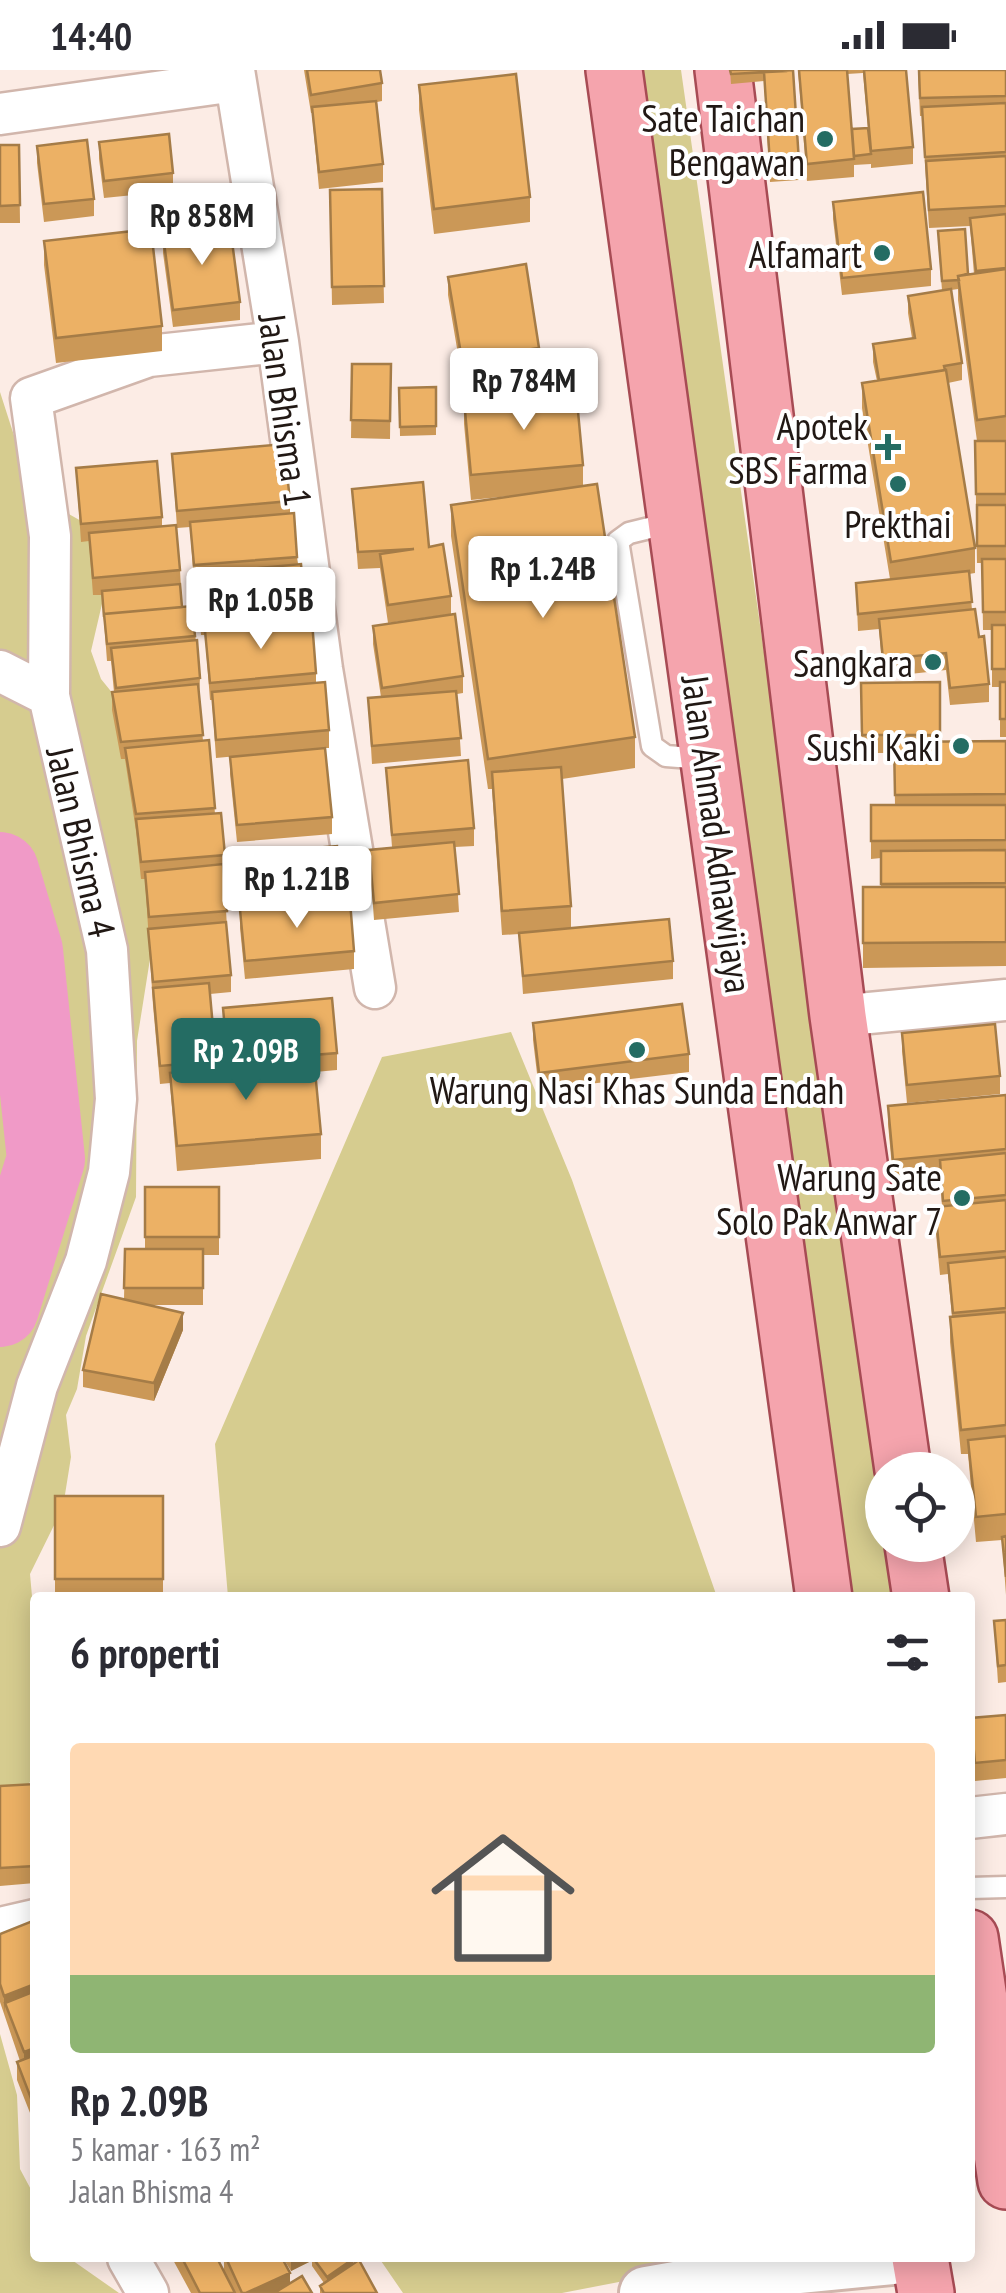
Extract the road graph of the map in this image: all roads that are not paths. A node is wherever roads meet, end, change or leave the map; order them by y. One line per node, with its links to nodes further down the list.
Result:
1 (614, 70): 15 (main road, Jalan Ahmad Adnawijaya)
2 (723, 70): 11 (main road)
3 (234, 75): 4 (street); 5 (street, Jalan Bhisma 1)
4 (0, 114)
5 (278, 342): 6 (street, Jalan Bhisma 4); 9 (street, Jalan Bhisma 1)
6 (16, 408): 8 (street, Jalan Bhisma 4)
7 (0, 672): 8 (street)
8 (48, 696): 13 (street, Jalan Bhisma 4)
9 (375, 988)
10 (1006, 1000): 11 (street)
11 (838, 1016): 12 (main road)
12 (899, 1452)
13 (0, 1526)
14 (916, 1562): 16 (main road)
15 (823, 1592)
16 (920, 1592)
17 (1006, 1814): 18 (street)
18 (975, 1817)
19 (1006, 1887): 20 (lane)
20 (975, 1888)
21 (30, 1921): 22 (street)
22 (0, 1928)
23 (975, 1970): 24 (main road)
24 (1005, 2164)
25 (130, 2262): 28 (street)
26 (850, 2262): 29 (street)
27 (921, 2262): 30 (main road)
28 (148, 2293)
29 (646, 2293)
30 (926, 2293)

